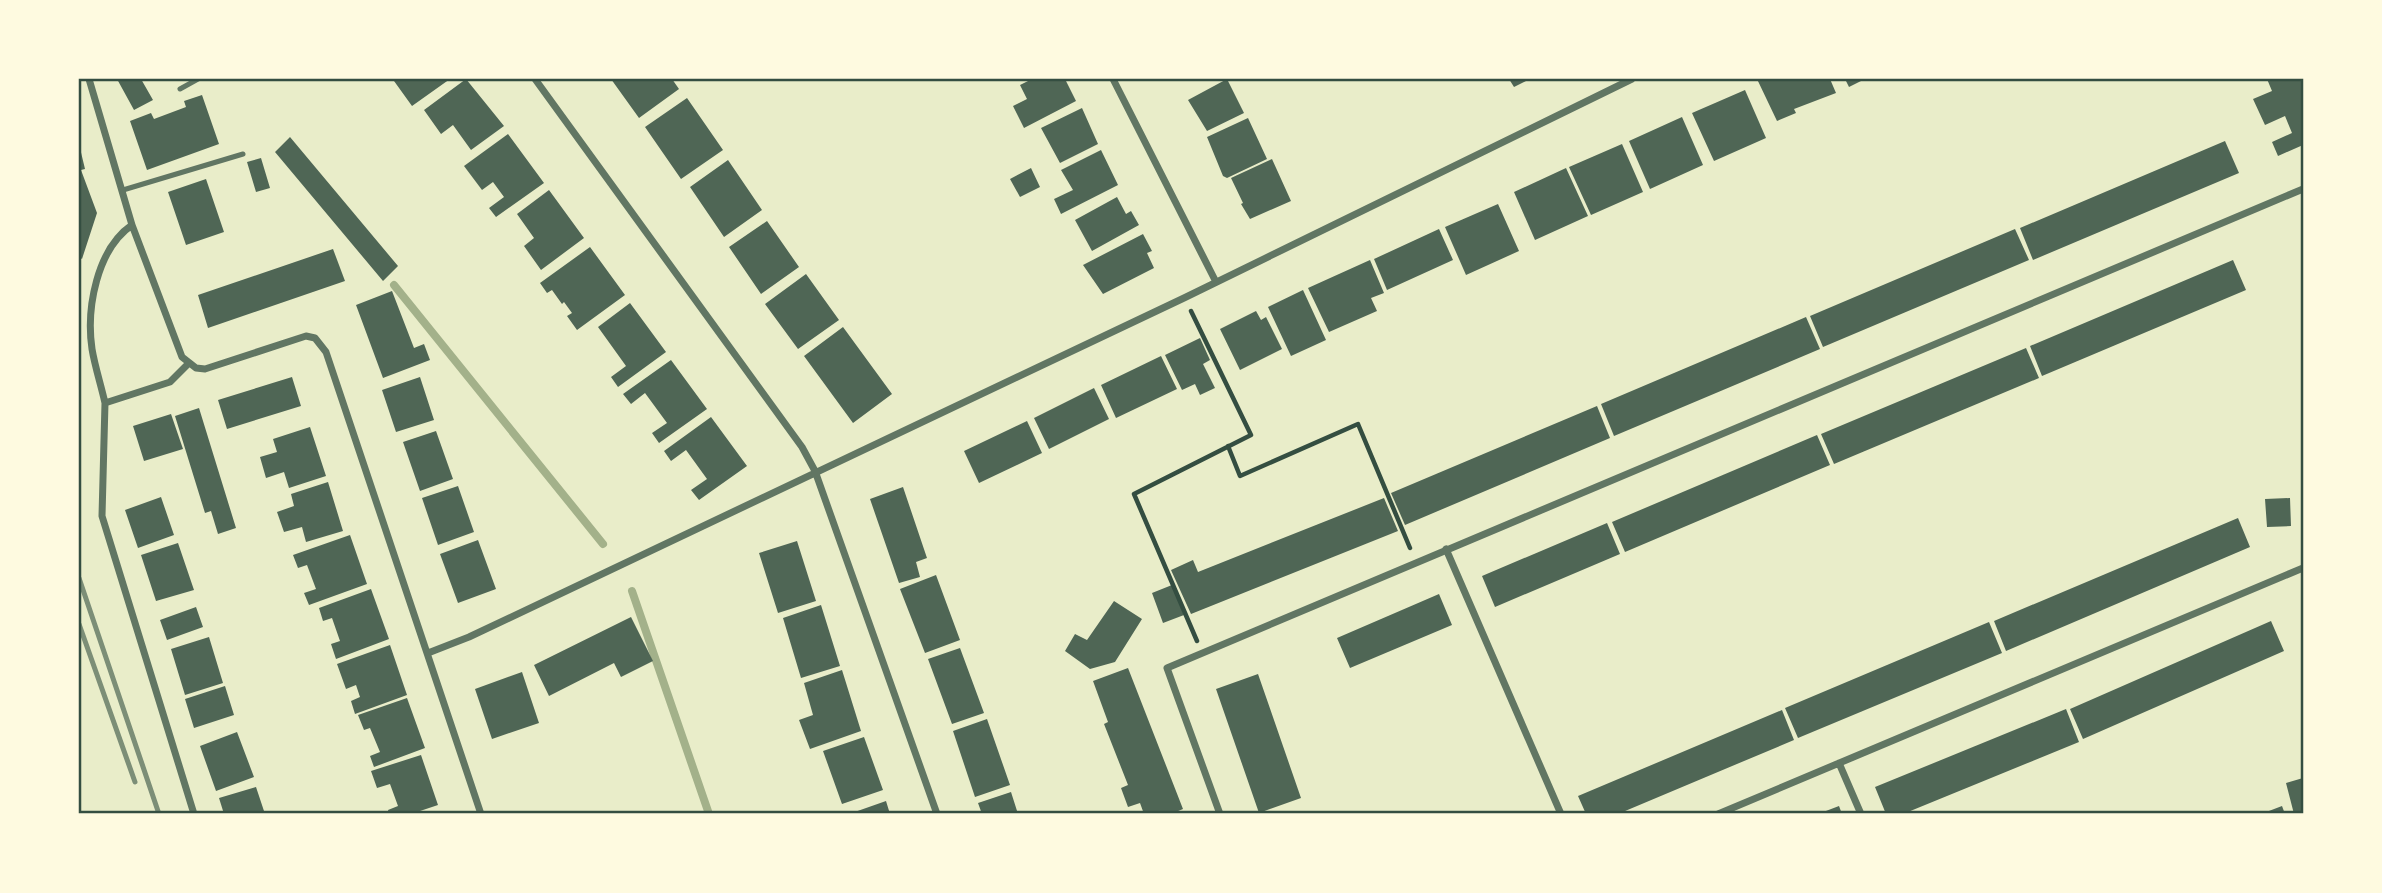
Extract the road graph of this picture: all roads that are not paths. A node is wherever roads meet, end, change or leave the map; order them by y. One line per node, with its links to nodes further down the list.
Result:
1 (89, 79): 9 (street)
2 (198, 79): 6 (lane)
3 (535, 79): 14 (street)
4 (1113, 79): 11 (street)
5 (1629, 79): 11 (street)
6 (180, 89)
7 (243, 154): 9 (lane)
8 (2303, 189): 15 (street)
9 (123, 190): 10 (street)
10 (132, 225): 12 (street); 13 (street)
11 (1216, 282): 14 (street)
12 (189, 363): 13 (street); 17 (street)
13 (105, 403): 19 (street)
14 (815, 471): 17 (street); 21 (street)
15 (1446, 549): 22 (street); 23 (street)
16 (2303, 568): 18 (street)
17 (428, 653): 20 (street)
18 (1839, 763): 24 (street); 25 (street)
19 (194, 814)
20 (481, 814)
21 (937, 814)
22 (1220, 814)
23 (1561, 814)
24 (1718, 814)
25 (1861, 814)

